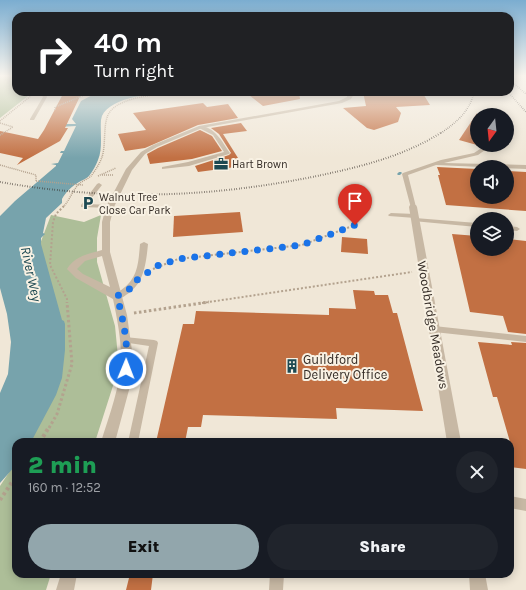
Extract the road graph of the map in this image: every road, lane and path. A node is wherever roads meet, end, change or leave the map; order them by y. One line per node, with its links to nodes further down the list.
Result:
1 (22, 104): 8 (path)
2 (41, 104): 7 (lane)
3 (64, 104): 6 (path)
4 (122, 104): 36 (path)
5 (331, 104): 9 (street)
6 (55, 110)
7 (32, 119)
8 (0, 122): 10 (path)
9 (201, 127): 17 (lane); 20 (street)
10 (0, 135)
11 (479, 152): 12 (lane)
12 (435, 164): 14 (lane); 21 (lane)
13 (0, 165): 18 (path, bridge)
14 (470, 166)
15 (514, 167): 16 (lane)
16 (526, 167)
17 (164, 168)
18 (83, 185)
19 (99, 185): 20 (lane)
20 (110, 207): 28 (street)
21 (415, 214): 22 (lane); 23 (lane); 29 (street, Woodbridge Meadows)
22 (391, 215)
23 (470, 224)
24 (355, 225): 30 (path)
25 (514, 229): 26 (lane)
26 (517, 229)
27 (144, 244): 30 (lane)
28 (106, 252): 31 (street); 31 (street)
29 (424, 270): 32 (path); 33 (street, Woodbridge Meadows)
30 (137, 280): 31 (lane)
31 (117, 296): 32 (street)
32 (122, 315): 34 (street)
33 (434, 329): 35 (lane); 39 (street, Woodbridge Meadows)
34 (125, 340): 37 (street); 38 (lane)
35 (526, 340)
36 (42, 438)
37 (109, 438)
38 (134, 438)
39 (453, 438)
40 (12, 482): 41 (path)
41 (0, 500)
42 (514, 503): 43 (lane)
43 (526, 505)
44 (68, 578): 47 (street)
45 (277, 578): 48 (lane)
46 (478, 578): 49 (street)
47 (65, 590)
48 (276, 590)
49 (479, 590)

